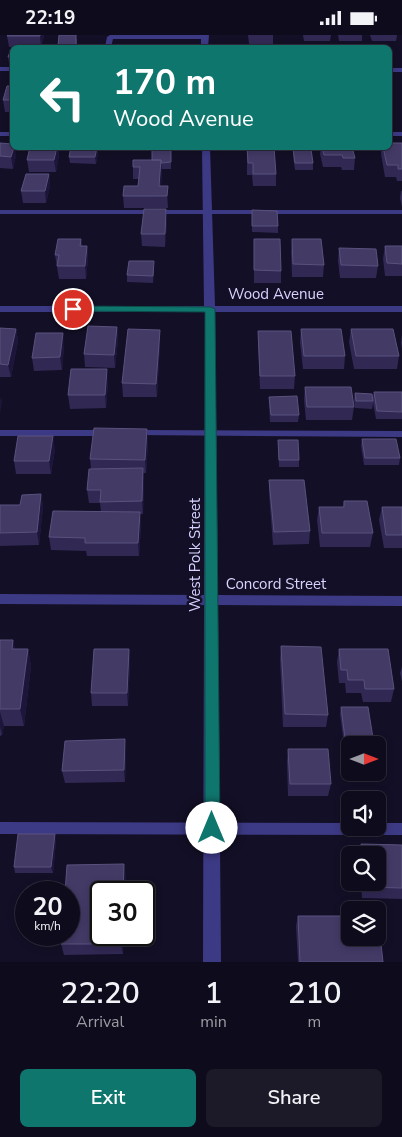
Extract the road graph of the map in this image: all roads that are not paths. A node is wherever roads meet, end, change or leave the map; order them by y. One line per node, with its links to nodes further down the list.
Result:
1 (205, 36): 2 (lane)
2 (108, 45)
3 (206, 150): 5 (street, West Polk Street)
4 (0, 212): 5 (lane)
5 (207, 212): 6 (lane); 8 (street, West Polk Street)
6 (402, 212)
7 (0, 309): 8 (street, Wood Avenue)
8 (210, 309): 9 (street, Wood Avenue); 11 (street, West Polk Street)
9 (402, 309)
10 (0, 433): 11 (lane)
11 (211, 433): 12 (lane); 14 (street, West Polk Street)
12 (402, 434)
13 (0, 599): 14 (street, Concord Street)
14 (211, 600): 15 (street, Concord Street); 17 (street, West Polk Street)
15 (402, 601)
16 (0, 828): 17 (lane)
17 (212, 828): 18 (lane); 19 (street, West Polk Street)
18 (402, 829)
19 (212, 962)

